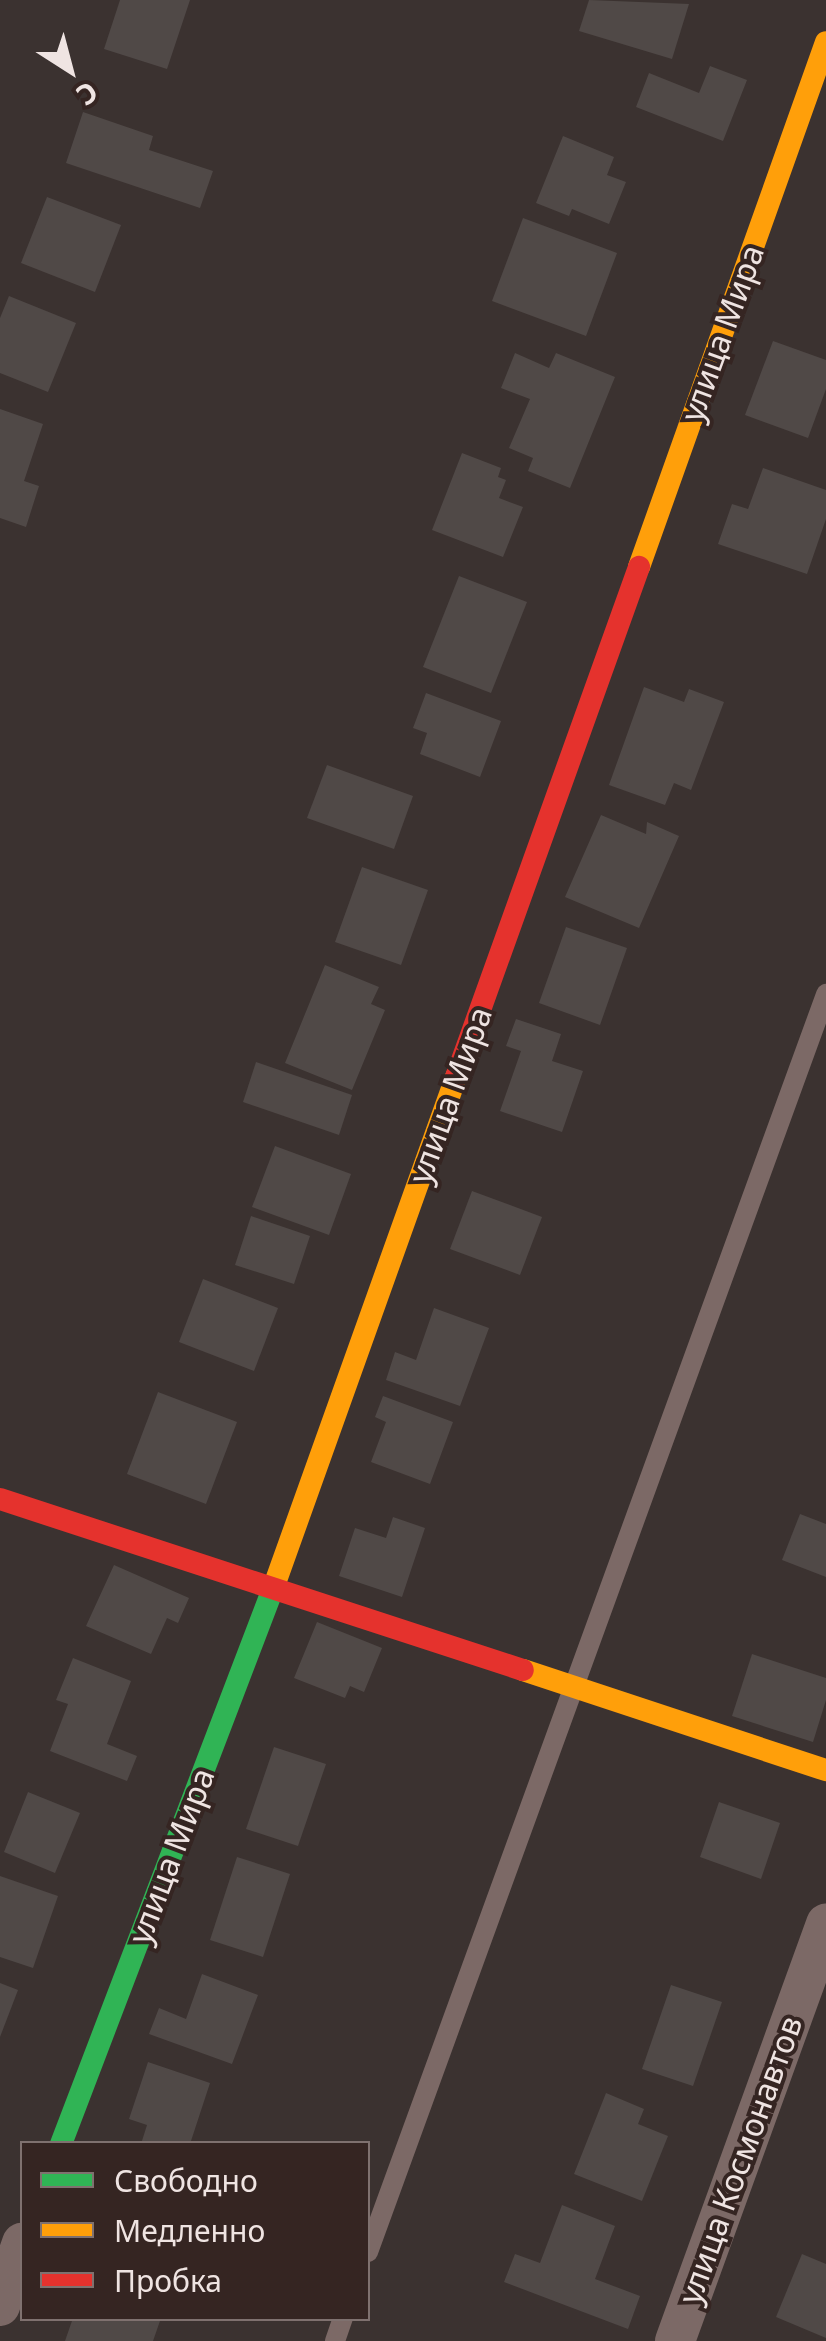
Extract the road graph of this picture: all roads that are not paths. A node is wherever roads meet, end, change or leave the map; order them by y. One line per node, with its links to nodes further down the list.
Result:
1 (826, 42): 4 (street, улица Мира)
2 (826, 994): 5 (lane)
3 (0, 1499): 4 (street)
4 (272, 1592): 5 (street); 8 (street, улица Мира)
5 (572, 1688): 6 (street); 9 (lane)
6 (826, 1770)
7 (826, 1923): 12 (street, улица Космонавтов)
8 (62, 2141)
9 (370, 2246)
10 (20, 2249): 11 (street)
11 (0, 2306)
12 (675, 2341)

